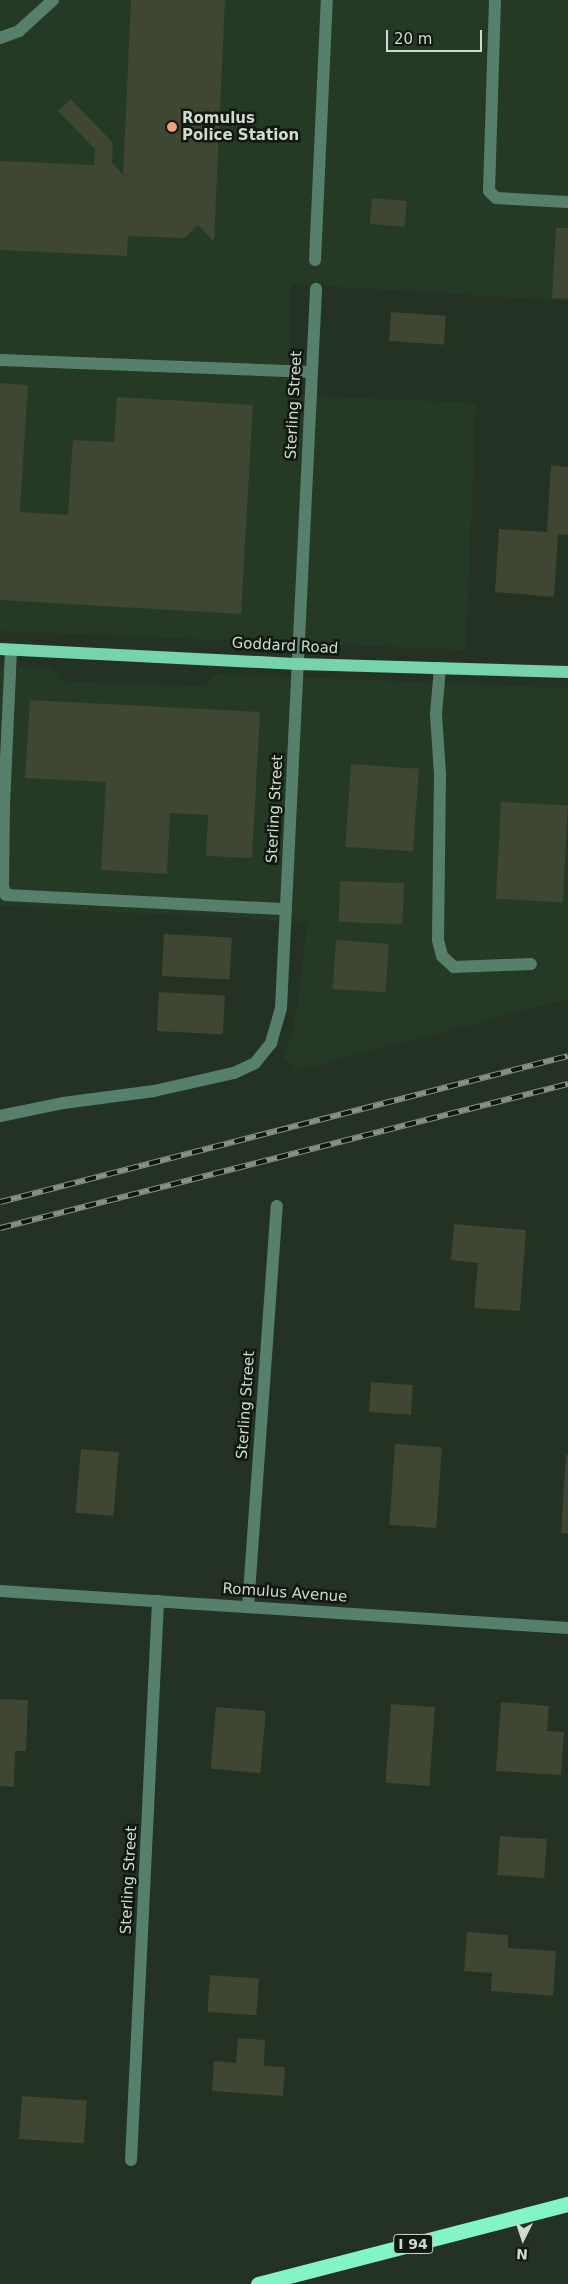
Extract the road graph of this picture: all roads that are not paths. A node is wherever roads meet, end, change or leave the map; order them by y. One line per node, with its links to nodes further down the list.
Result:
1 (53, 0): 4 (street)
2 (327, 0): 6 (street)
3 (495, 0): 5 (street)
4 (0, 38)
5 (568, 202)
6 (315, 260)
7 (316, 289): 9 (street, Sterling Street)
8 (0, 360): 9 (street)
9 (312, 372): 11 (street, Sterling Street)
10 (5, 649): 11 (main road, Goddard Road); 14 (street)
11 (299, 664): 12 (main road, Goddard Road); 15 (street, Sterling Street)
12 (440, 668): 13 (main road, Goddard Road); 16 (street)
13 (568, 672)
14 (2, 803): 15 (street)
15 (286, 909): 17 (street, Sterling Street)
16 (531, 964)
17 (0, 1116)
18 (277, 1206): 21 (street, Sterling Street)
19 (0, 1591): 20 (street, Romulus Avenue)
20 (158, 1601): 21 (street, Romulus Avenue); 23 (street, Sterling Street)
21 (248, 1607): 22 (street, Romulus Avenue)
22 (568, 1628)
23 (131, 2160)
24 (568, 2204): 25 (highway, I 94)
25 (258, 2284)

